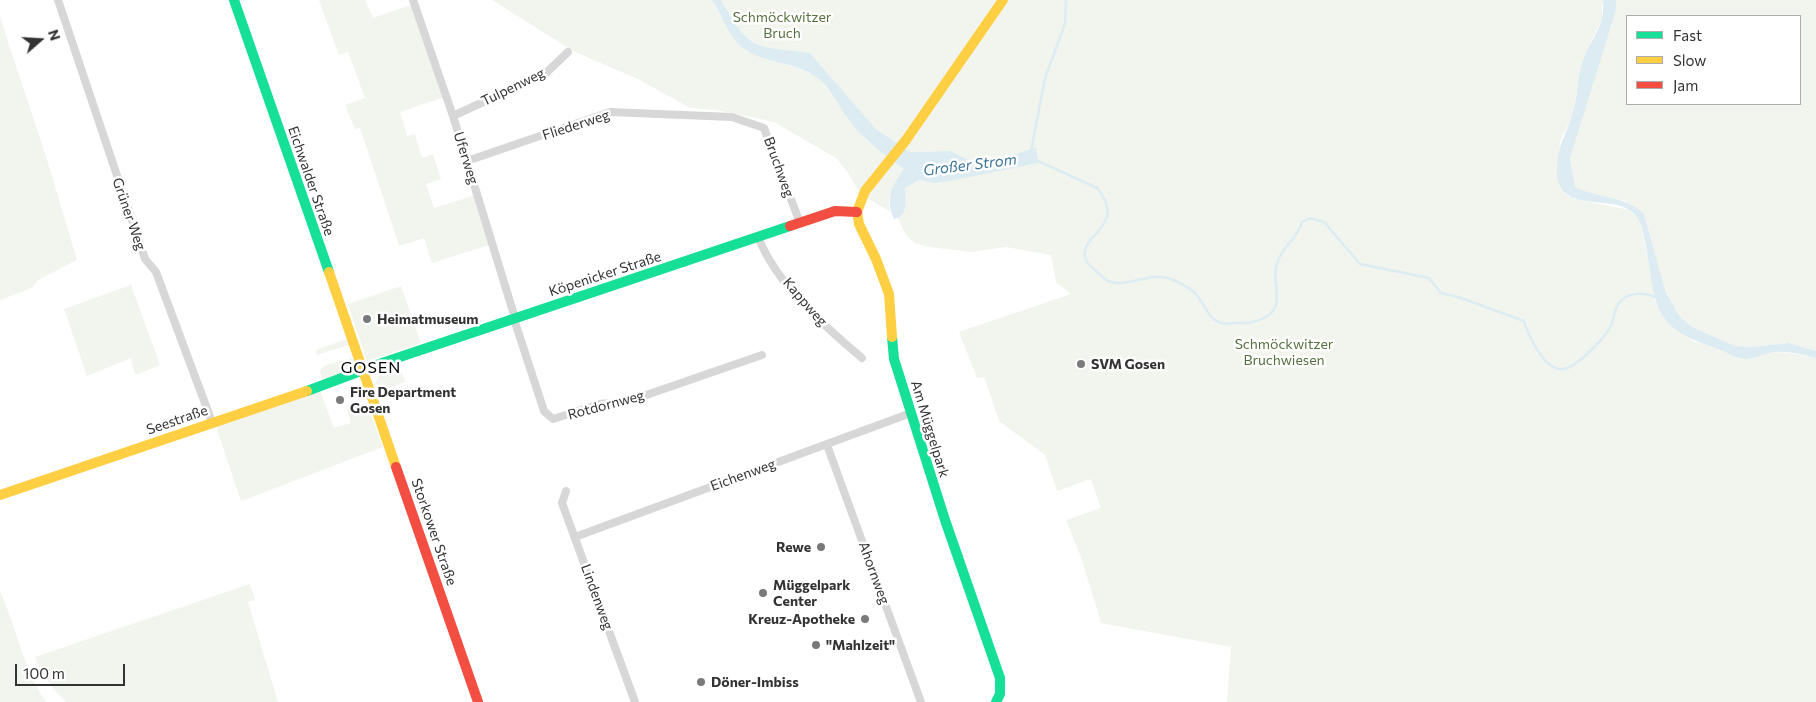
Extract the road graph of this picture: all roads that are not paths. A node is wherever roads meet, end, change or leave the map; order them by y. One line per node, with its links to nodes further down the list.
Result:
1 (58, 0): 17 (street, Grüner Weg)
2 (234, 0): 15 (street, Eichwalder Straße)
3 (413, 0): 7 (street, Uferweg)
4 (1003, 0): 9 (street)
5 (568, 52): 7 (street, Tulpenweg)
6 (689, 115): 8 (street, Fliederweg); 10 (street, Bruchweg)
7 (453, 116): 8 (street, Uferweg)
8 (467, 161): 12 (street, Uferweg)
9 (857, 212): 10 (street, Köpenicker Straße); 16 (street, Am Müggelpark)
10 (800, 223): 11 (street, Köpenicker Straße)
11 (758, 237): 12 (street, Köpenicker Straße); 14 (street, Kappweg)
12 (514, 319): 13 (street, Rotdornweg); 15 (street, Köpenicker Straße)
13 (762, 355)
14 (862, 358)
15 (363, 371): 17 (street, Seestraße); 22 (street, Storkower Straße)
16 (911, 413): 18 (street, Eichenweg); 25 (street, Am Müggelpark)
17 (212, 422): 20 (street, Seestraße)
18 (827, 445): 21 (street, Eichenweg); 24 (street, Ahornweg)
19 (566, 491): 21 (street, Lindenweg)
20 (0, 495)
21 (575, 537): 23 (street, Lindenweg)
22 (478, 702)
23 (635, 702)
24 (921, 702)
25 (996, 702)

